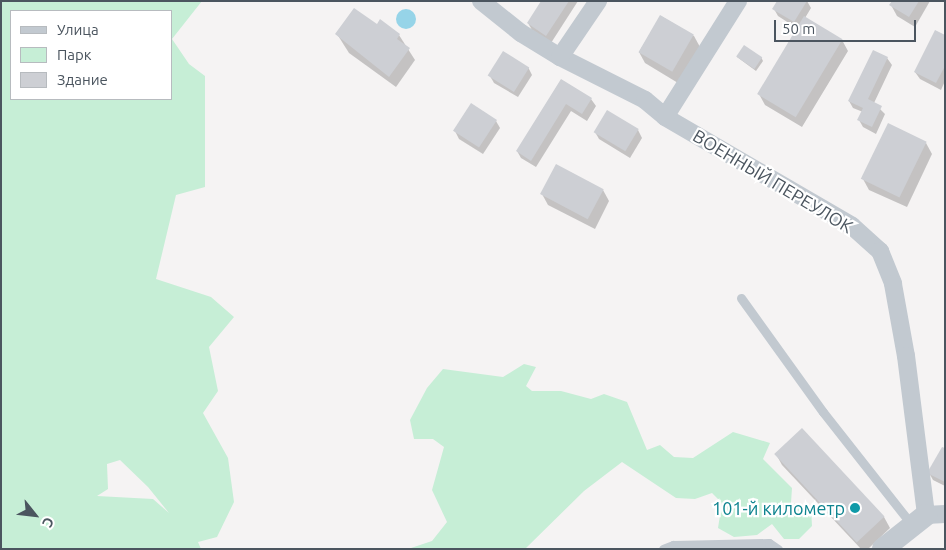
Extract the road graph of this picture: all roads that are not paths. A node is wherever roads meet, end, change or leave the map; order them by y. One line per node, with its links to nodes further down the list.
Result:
1 (481, 1): 4 (street, ВОЕННЫЙ ПЕРЕУЛОК)
2 (598, 1): 4 (street)
3 (738, 1): 5 (street)
4 (560, 57): 5 (street, ВОЕННЫЙ ПЕРЕУЛОК)
5 (665, 117): 7 (street, ВОЕННЫЙ ПЕРЕУЛОК)
6 (741, 298): 7 (lane)
7 (927, 518): 10 (street)
8 (662, 549): 9 (lane)
9 (778, 549)
10 (883, 549)

